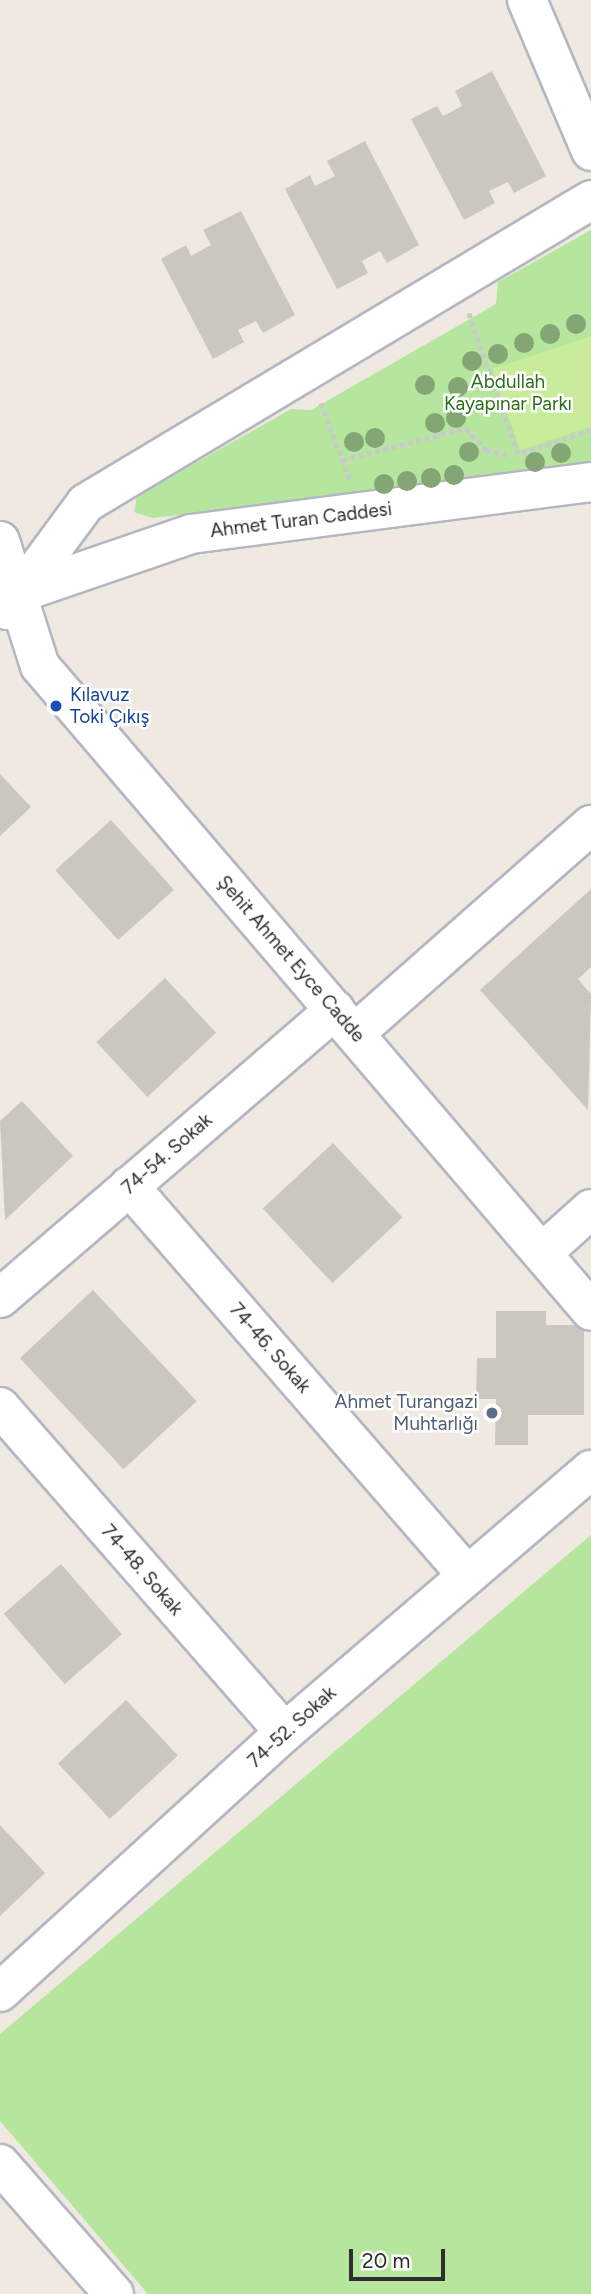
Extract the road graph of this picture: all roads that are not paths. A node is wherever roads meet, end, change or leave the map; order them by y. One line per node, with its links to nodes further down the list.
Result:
1 (531, 1): 2 (street)
2 (591, 151)
3 (591, 200): 6 (street)
4 (591, 482): 6 (street, Ahmet Turan Caddesi)
5 (0, 541): 6 (street, Şehit Ahmet Eyce Cadde)
6 (9, 607): 8 (street, Şehit Ahmet Eyce Cadde)
7 (591, 825): 8 (street, 74-54. Sokak)
8 (345, 1021): 9 (street, 74-54. Sokak); 11 (street, Şehit Ahmet Eyce Cadde)
9 (129, 1186): 12 (street, 74-54. Sokak); 16 (street, 74-46. Sokak)
10 (591, 1209): 11 (street)
11 (542, 1253): 13 (street, Şehit Ahmet Eyce Cadde)
12 (0, 1298)
13 (591, 1311)
14 (0, 1407): 17 (street, 74-48. Sokak)
15 (591, 1470): 16 (street, 74-52. Sokak)
16 (466, 1574): 17 (street, 74-52. Sokak)
17 (285, 1732): 18 (street, 74-52. Sokak)
18 (0, 1992)
19 (0, 2164): 20 (street)
20 (114, 2294)

